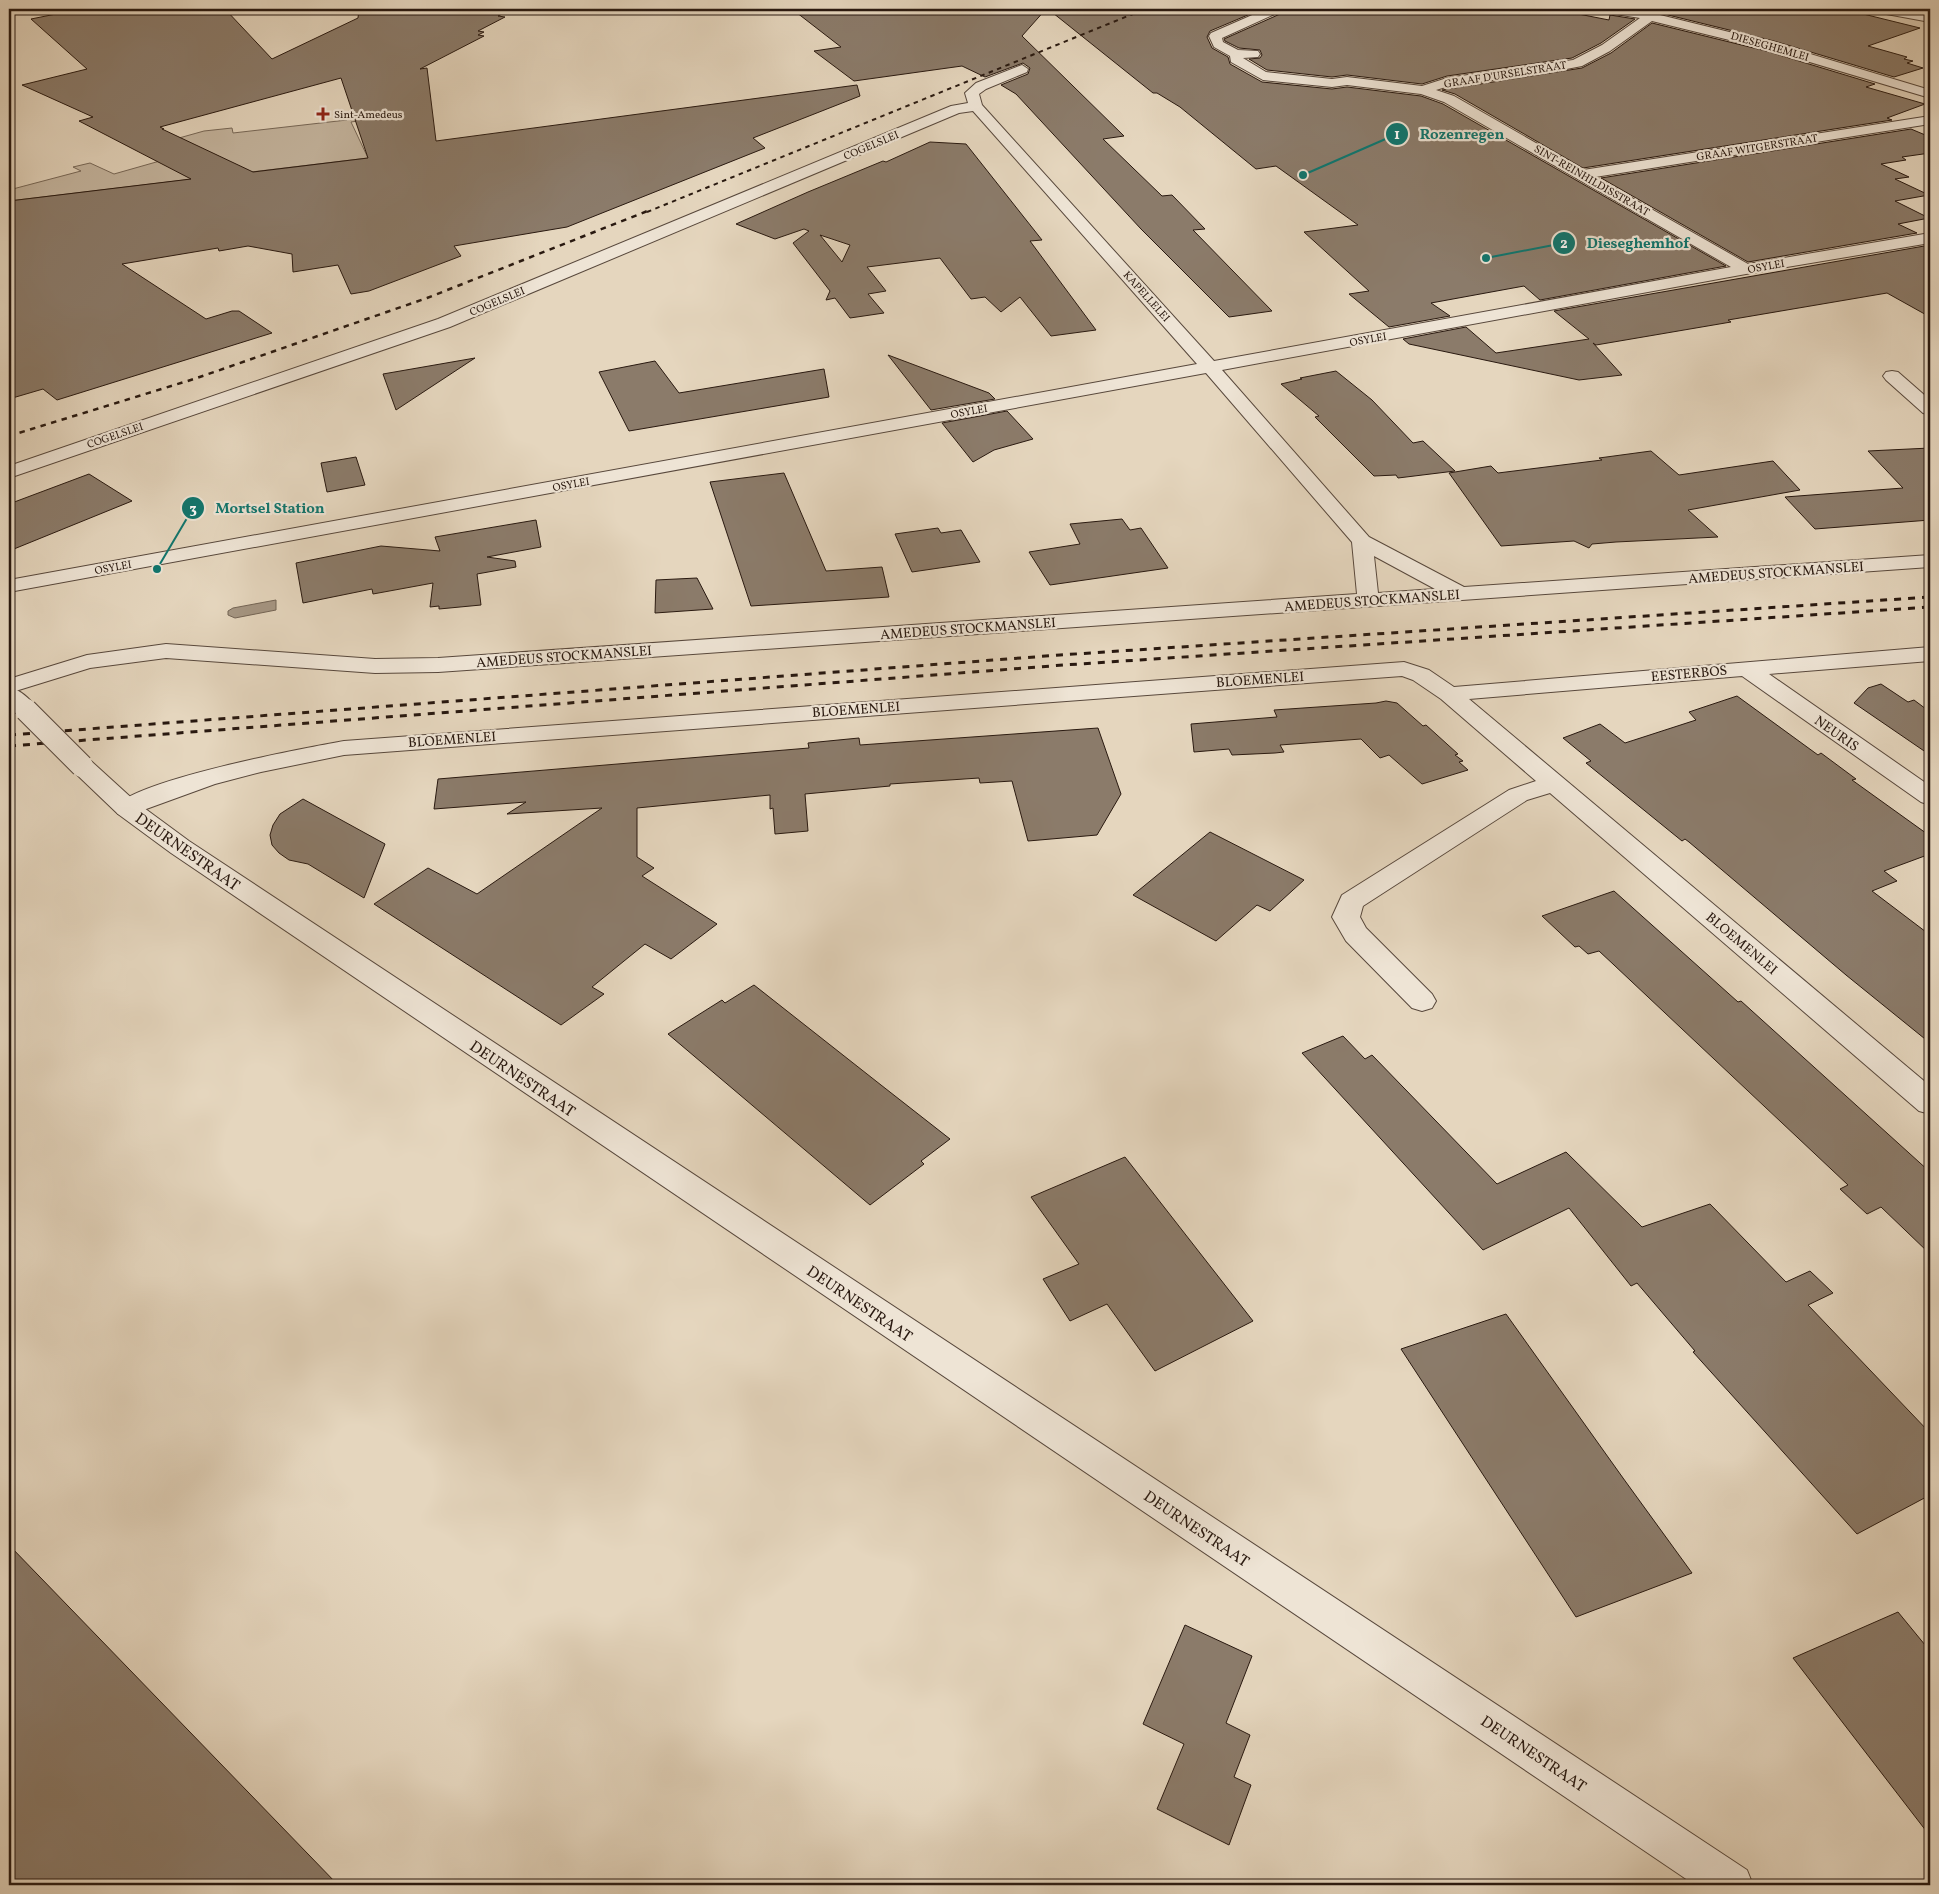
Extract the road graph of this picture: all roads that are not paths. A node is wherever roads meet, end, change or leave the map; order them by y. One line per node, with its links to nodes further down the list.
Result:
1 (1275, 9): 7 (street)
2 (1609, 9): 5 (street, DIESEGHEMLEI)
3 (1662, 9): 5 (street, GRAAF D'URSELSTRAAT)
4 (1881, 9): 6 (street)
5 (1651, 17): 12 (street, GRAAF D'URSELSTRAAT); 13 (street, DIESEGHEMLEI)
6 (1930, 18)
7 (1236, 54): 8 (street); 11 (street, SINT-REINHILDISSTRAAT)
8 (1266, 57)
9 (1313, 68): 11 (street, SINT-REINHILDISSTRAAT)
10 (1022, 70): 14 (street)
11 (1347, 82): 12 (street, SINT-REINHILDISSTRAAT)
12 (1423, 90): 16 (street, SINT-REINHILDISSTRAAT)
13 (1930, 94)
14 (976, 106): 19 (street, KAPELLELEI); 22 (street, COGELSLEI)
15 (1930, 120): 16 (street, GRAAF WITGERSTRAAT)
16 (1583, 174): 18 (street, SINT-REINHILDISSTRAAT)
17 (1930, 238): 18 (street, OSYLEI)
18 (1746, 269): 19 (street, OSYLEI)
19 (1211, 367): 23 (street, KAPELLELEI); 25 (street, OSYLEI)
20 (1892, 376): 21 (street)
21 (1930, 409)
22 (9, 472)
23 (1362, 541): 26 (street, KAPELLELEI); 27 (street)
24 (1930, 562): 26 (street, AMEDEUS STOCKMANSLEI)
25 (9, 586)
26 (1461, 594): 27 (street, AMEDEUS STOCKMANSLEI)
27 (1369, 600): 30 (street, AMEDEUS STOCKMANSLEI)
28 (1930, 654): 29 (street, EESTERBOS)
29 (1745, 668): 32 (street, EESTERBOS); 34 (street, NEURIS)
30 (9, 686)
31 (9, 694): 35 (street, DEURNESTRAAT, bridge)
32 (1449, 694): 33 (street, BLOEMENLEI); 35 (street, BLOEMENLEI)
33 (1554, 783): 36 (street); 37 (street, BLOEMENLEI)
34 (1930, 797)
35 (128, 808): 38 (street, DEURNESTRAAT)
36 (1422, 1001)
37 (1930, 1103)
38 (1732, 1885)

